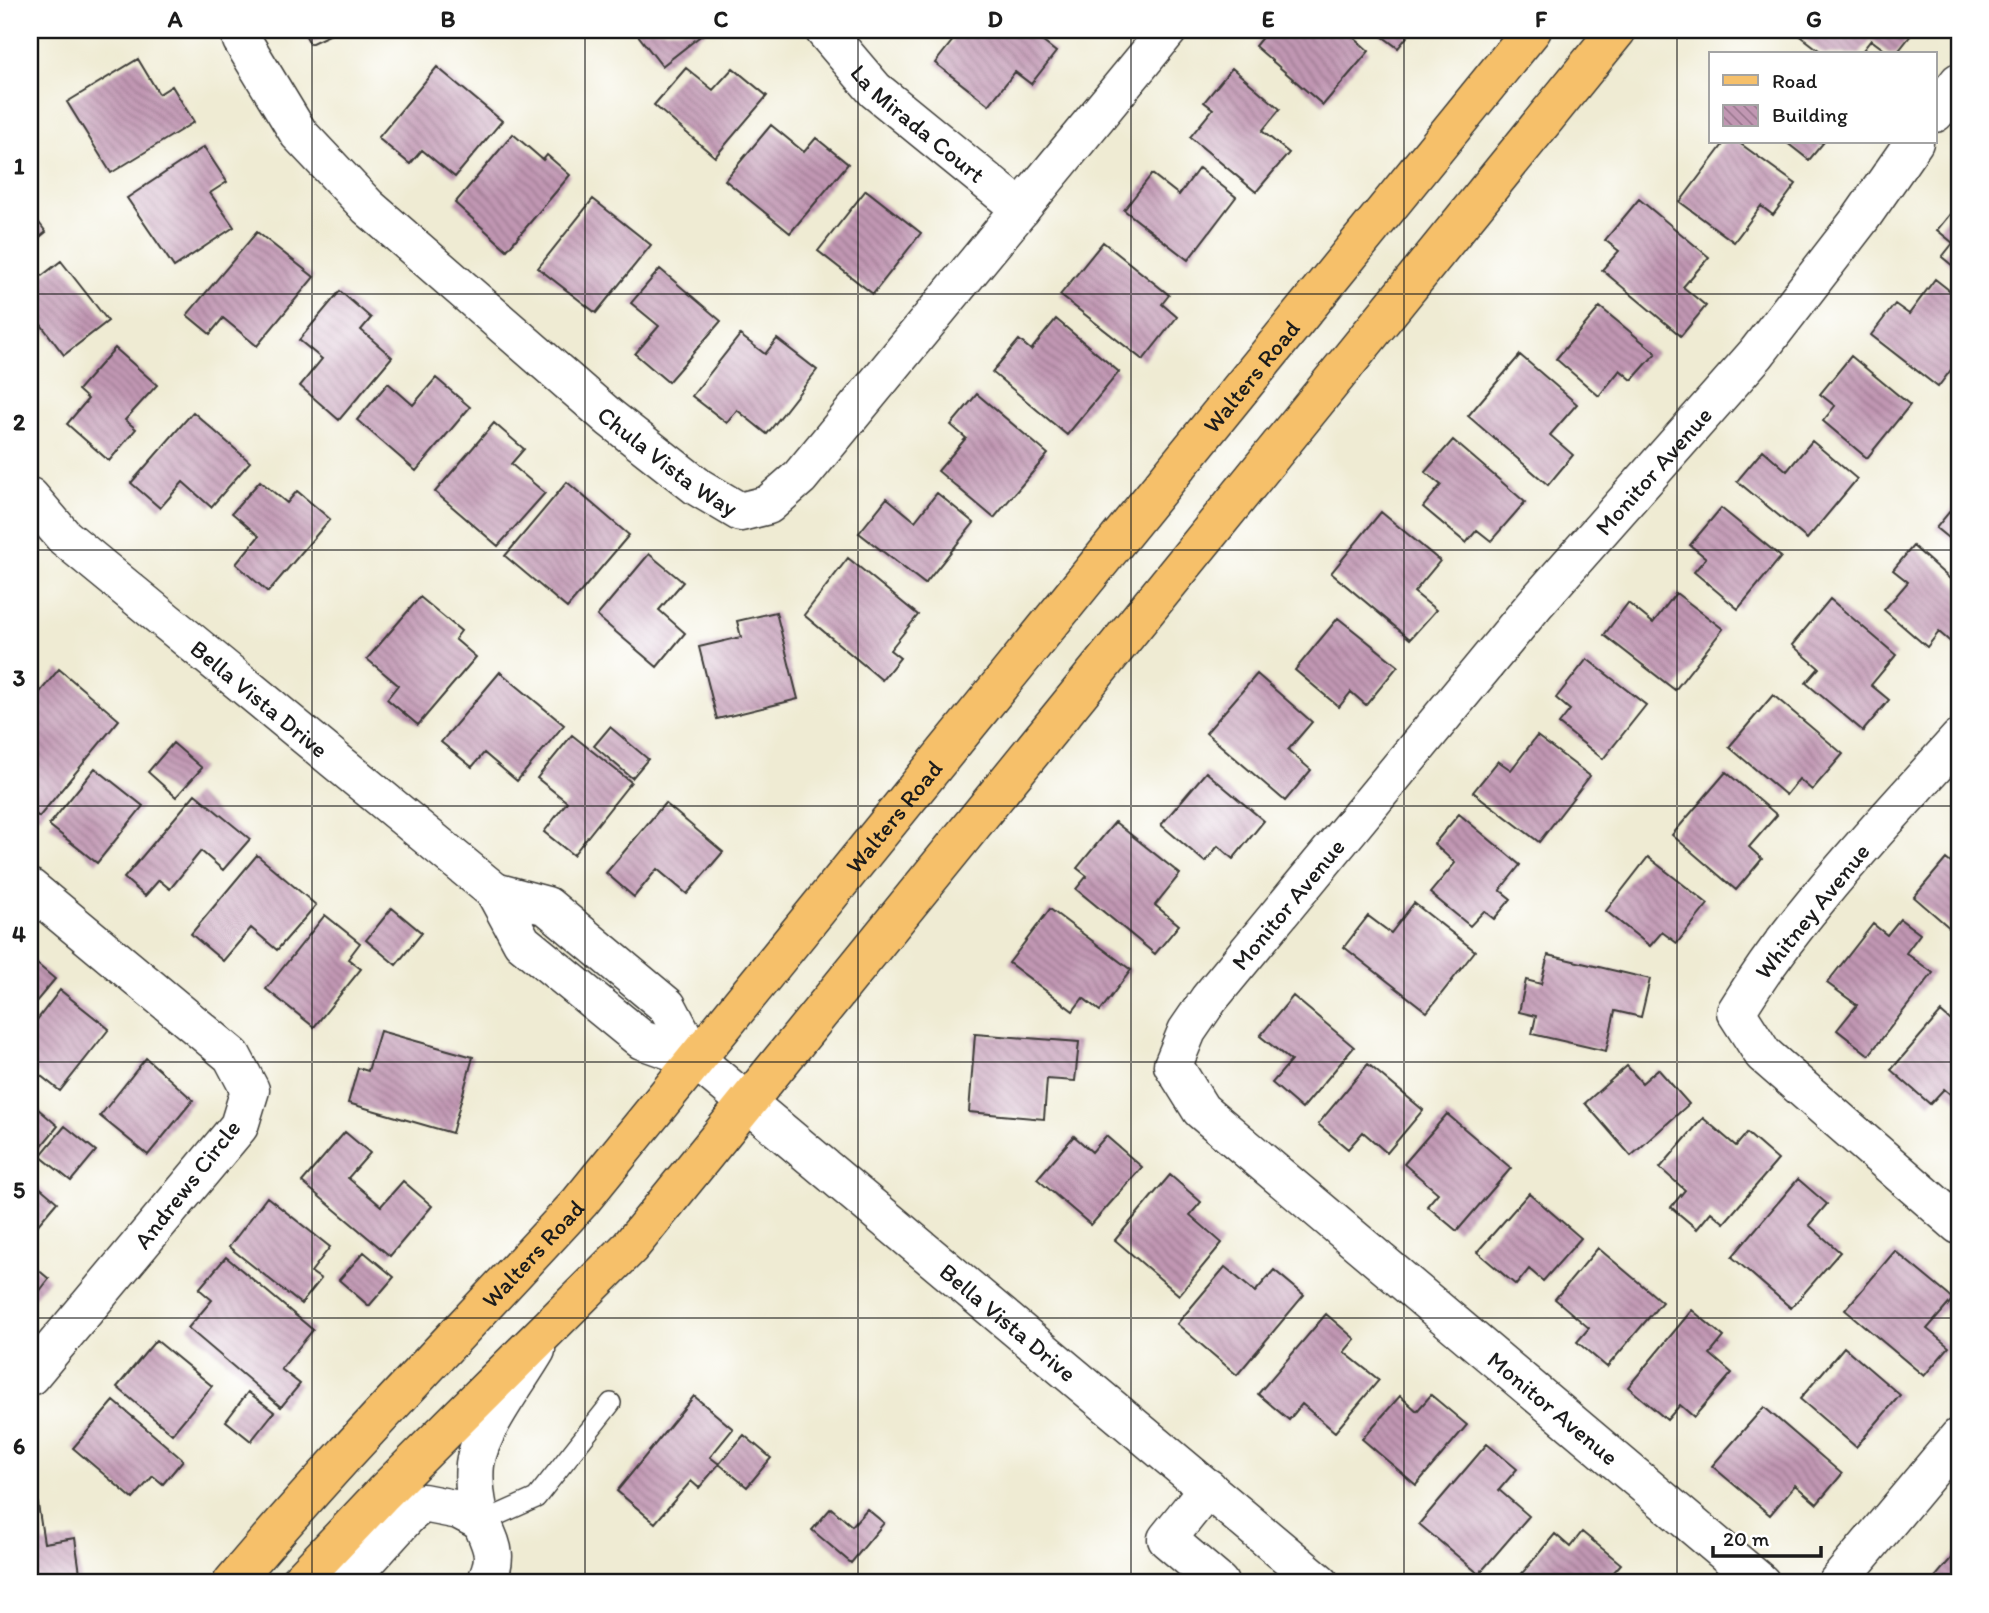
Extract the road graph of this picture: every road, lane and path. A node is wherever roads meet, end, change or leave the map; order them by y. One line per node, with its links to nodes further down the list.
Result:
1 (239, 30): 9 (street, Chula Vista Way)
2 (824, 30): 9 (street, La Mirada Court)
3 (1168, 30): 9 (street, Chula Vista Way)
4 (1532, 30): 13 (main road, Walters Road)
5 (1617, 30): 14 (main road)
6 (1959, 82): 7 (street)
7 (1937, 110)
8 (1913, 144): 28 (street, Monitor Avenue)
9 (1021, 209)
10 (30, 497): 13 (street, Bella Vista Drive)
11 (1959, 739): 15 (street, Whitney Avenue)
12 (30, 888): 17 (street, Andrews Circle)
13 (695, 1059): 14 (street, Bella Vista Drive); 22 (main road, Walters Road)
14 (747, 1101): 16 (main road); 20 (street, Bella Vista Drive)
15 (1959, 1225)
16 (545, 1334): 21 (street); 23 (main road)
17 (30, 1376)
18 (611, 1403): 21 (lane)
19 (1959, 1437): 29 (street)
20 (1208, 1488): 26 (street); 27 (street, Bella Vista Drive)
21 (482, 1522): 24 (street); 25 (street)
22 (232, 1583)
23 (298, 1583)
24 (342, 1583)
25 (486, 1583)
26 (1219, 1583)
27 (1320, 1583)
28 (1761, 1583)
29 (1837, 1583)

